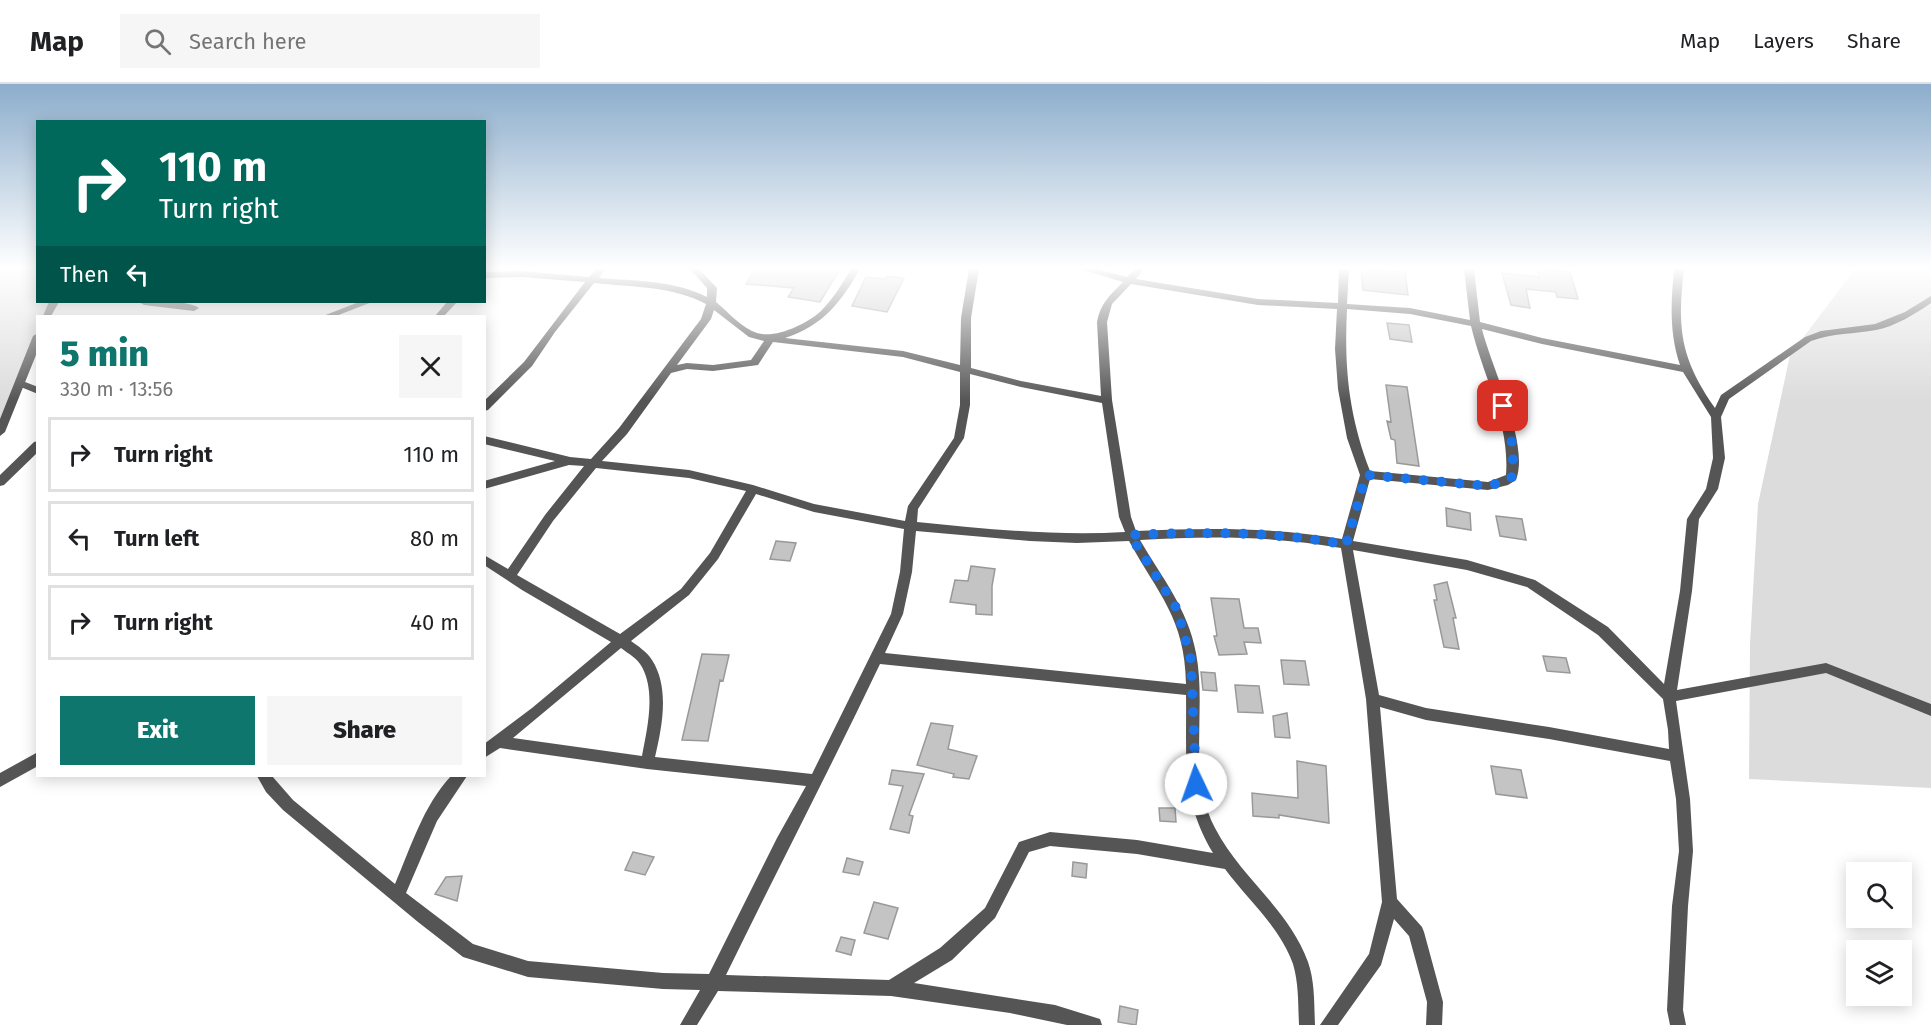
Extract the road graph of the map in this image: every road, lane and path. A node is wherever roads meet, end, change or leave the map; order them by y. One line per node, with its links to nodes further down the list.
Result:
1 (566, 313): 21 (street)
2 (708, 313): 16 (street)
3 (723, 313): 13 (street)
4 (824, 313): 13 (street)
5 (967, 313): 17 (street)
6 (1104, 313): 20 (street)
7 (1343, 313): 28 (street)
8 (1420, 313): 12 (street)
9 (1474, 313): 12 (street)
10 (1676, 313): 15 (street)
11 (1910, 313): 22 (street)
12 (1475, 324): 15 (street); 28 (street)
13 (770, 339): 16 (street); 17 (street)
14 (36, 341): 18 (street)
15 (1684, 369): 22 (street)
16 (666, 371): 27 (street)
17 (964, 371): 20 (street); 32 (street)
18 (20, 382): 19 (street); 23 (street)
19 (36, 390)
20 (1107, 400): 33 (street)
21 (486, 406)
22 (1716, 417): 40 (street)
23 (0, 432)
24 (486, 440): 26 (street)
25 (36, 447): 29 (street)
26 (570, 461): 27 (street); 30 (street)
27 (594, 464): 31 (street); 36 (street)
28 (1366, 475): 34 (street)
29 (0, 482)
30 (486, 484)
31 (753, 489): 32 (street); 37 (street)
32 (909, 526): 33 (street); 38 (street)
33 (1130, 535): 34 (street); 39 (street)
34 (1346, 545): 40 (street); 41 (street)
35 (486, 560): 36 (street)
36 (510, 576): 37 (street)
37 (621, 641): 43 (street); 47 (street)
38 (878, 658): 39 (street); 51 (street)
39 (1192, 690): 52 (street)
40 (1669, 696): 42 (street); 45 (street)
41 (1373, 699): 45 (street); 54 (street)
42 (1931, 710)
43 (498, 742): 44 (street); 47 (street)
44 (486, 751)
45 (1676, 756): 62 (street)
46 (36, 759): 50 (street)
47 (647, 763): 51 (street)
48 (265, 777): 53 (street)
49 (459, 777): 53 (street)
50 (0, 781)
51 (817, 781): 55 (street)
52 (1229, 863): 56 (street); 59 (street)
53 (398, 897): 55 (street)
54 (1390, 902): 60 (street); 61 (street)
55 (714, 982): 56 (street); 57 (street)
56 (891, 988): 58 (street)
57 (688, 1025)
58 (1094, 1025)
59 (1308, 1025)
60 (1328, 1025)
61 (1434, 1025)
62 (1678, 1025)

